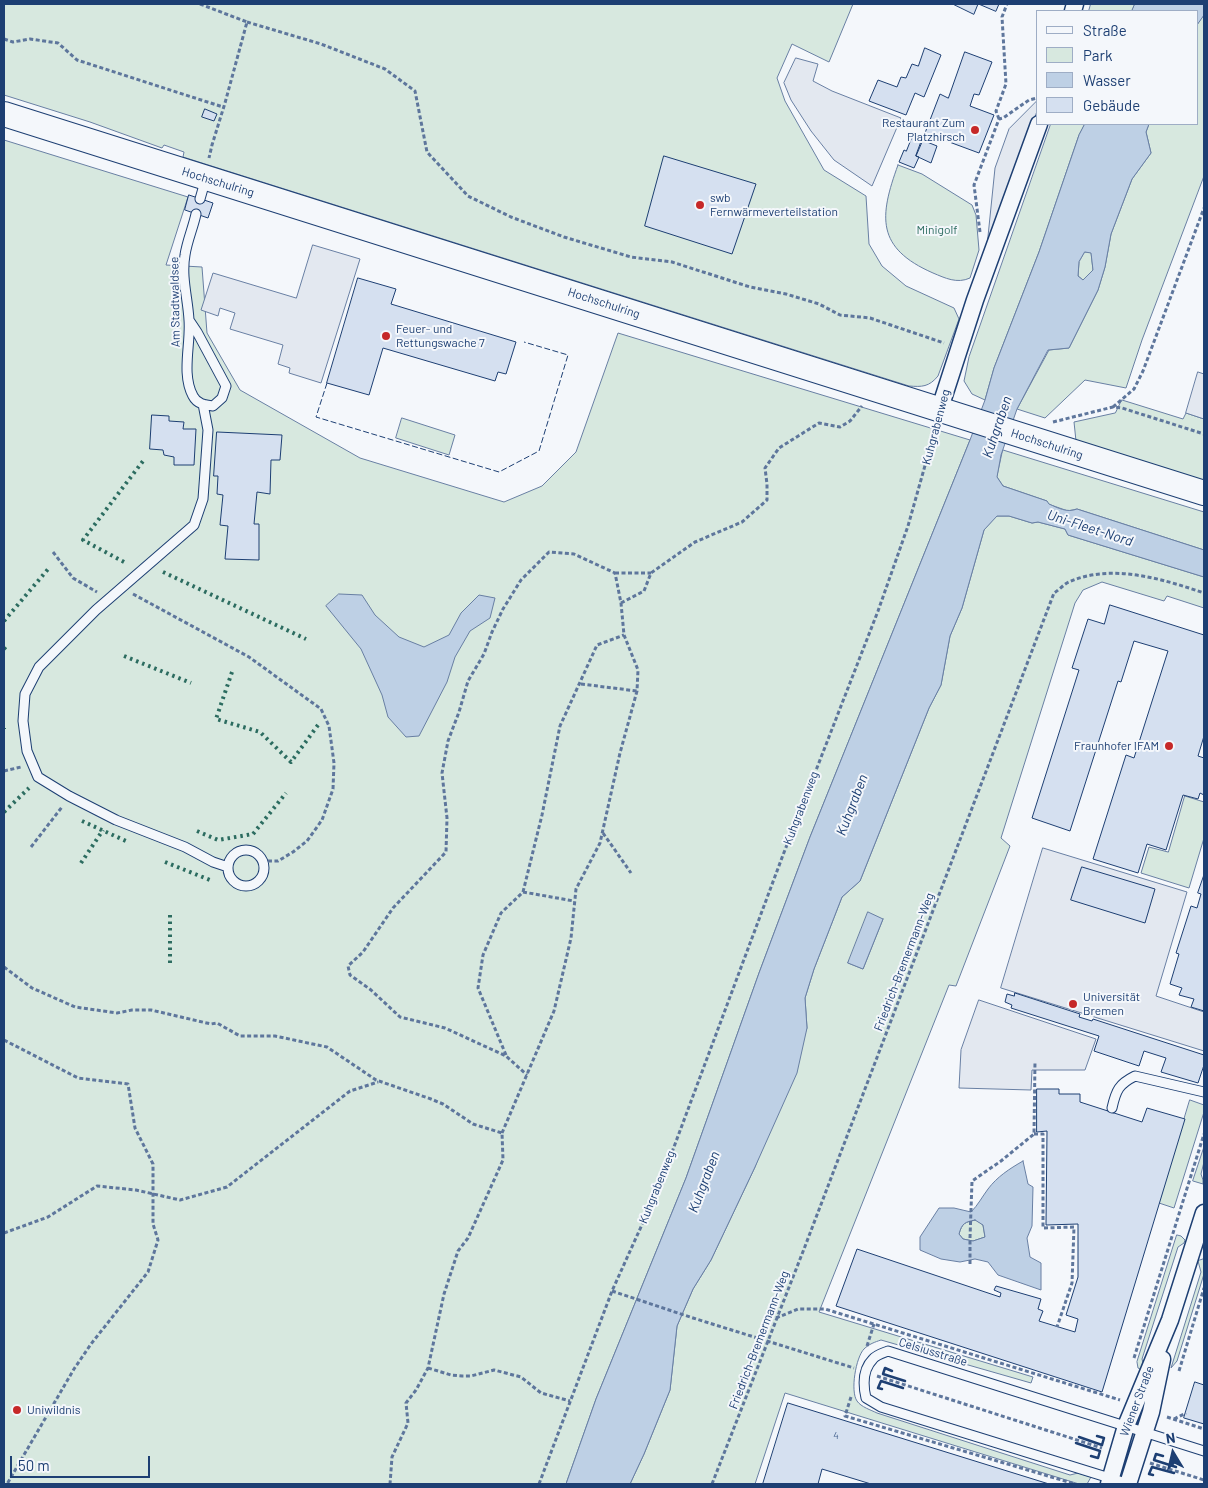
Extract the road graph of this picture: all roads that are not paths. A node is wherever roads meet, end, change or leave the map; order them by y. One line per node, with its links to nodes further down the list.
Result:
1 (4, 114): 6 (street, Hochschulring)
2 (1039, 125): 6 (street, Kuhgrabenweg)
3 (196, 214): 4 (lane, Am Stadtwaldsee)
4 (189, 320): 5 (lane, Am Stadtwaldsee); 5 (lane)
5 (203, 404): 8 (lane)
6 (940, 408): 7 (street, Hochschulring)
7 (1204, 493)
8 (228, 867): 8 (lane)
9 (1204, 1092): 10 (lane)
10 (1112, 1108)
11 (1204, 1215): 12 (street, Wiener Straße)
12 (1170, 1320): 13 (street, Wiener Straße); 14 (street, Wiener Straße)
13 (1121, 1424): 14 (lane, Celsiusstraße); 16 (street, Wiener Straße); 16 (lane, Celsiusstraße)
14 (1144, 1433): 15 (lane, Celsiusstraße); 17 (street, Wiener Straße)
15 (1204, 1451)
16 (1109, 1481): 17 (lane)
17 (1128, 1484)

